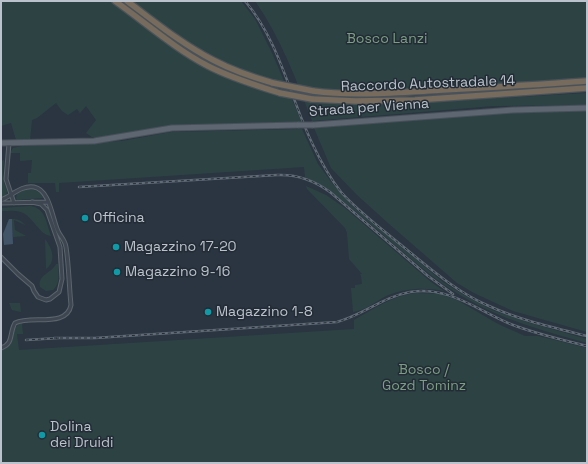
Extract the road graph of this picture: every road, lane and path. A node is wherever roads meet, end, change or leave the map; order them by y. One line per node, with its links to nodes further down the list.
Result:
1 (115, 1): 4 (highway, Raccordo Autostradale 14, bridge)
2 (127, 1): 3 (highway, Raccordo Autostradale 14, bridge)
3 (587, 80)
4 (586, 89)
5 (587, 108): 7 (main road, Strada per Vienna, bridge)
6 (1, 143): 7 (main road, Strada per Vienna)
7 (9, 143): 8 (street)
8 (11, 195): 9 (street); 10 (street); 12 (street)
9 (1, 200)
10 (14, 202): 11 (street); 13 (street)
11 (32, 202): 12 (street); 14 (street)
12 (48, 202): 15 (street)
13 (1, 203)
14 (1, 257)
15 (1, 348)

